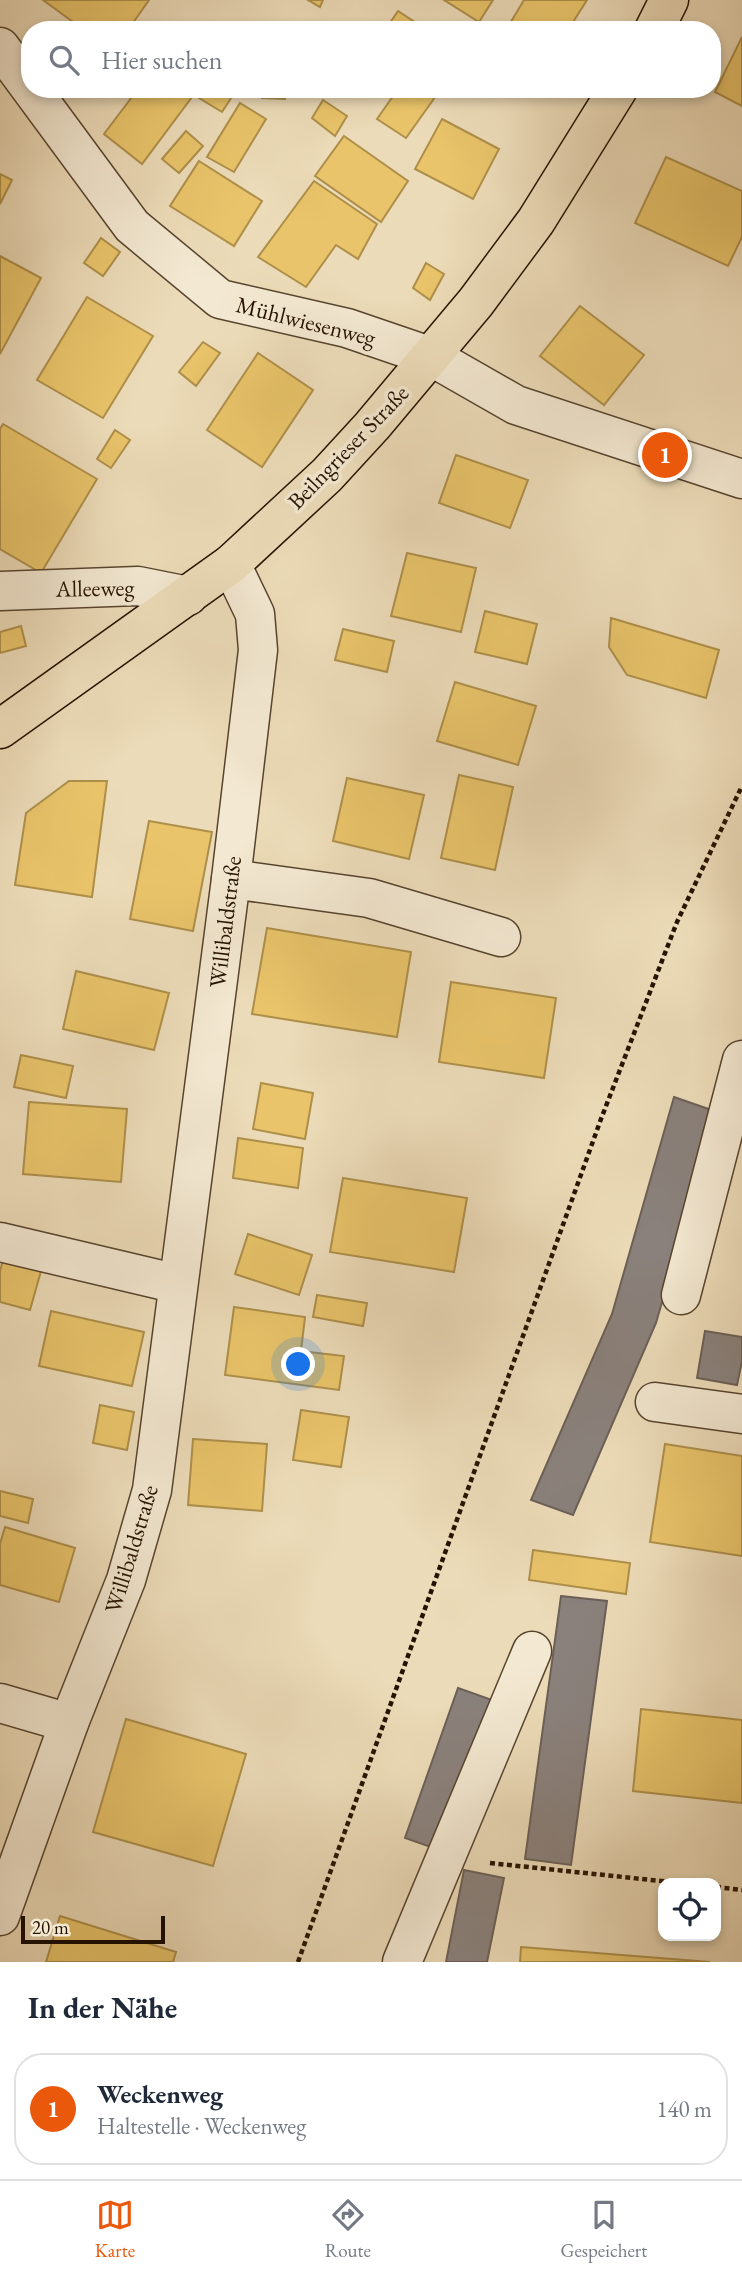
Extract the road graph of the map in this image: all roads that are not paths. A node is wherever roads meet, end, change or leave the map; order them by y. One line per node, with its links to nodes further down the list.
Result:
1 (669, 0): 2 (main road)
2 (658, 21)
3 (0, 47): 4 (street, Mühlwiesenweg)
4 (21, 75)
5 (38, 98): 7 (street, Mühlwiesenweg)
6 (612, 98): 7 (main road, Beilngrieser Straße)
7 (432, 357): 8 (street, Mühlwiesenweg); 9 (main road, Beilngrieser Straße)
8 (742, 479)
9 (232, 564): 11 (main road, Beilngrieser Straße); 13 (street, Willibaldstraße)
10 (0, 590): 11 (street, Alleeweg)
11 (188, 596): 12 (main road, Beilngrieser Straße)
12 (0, 729)
13 (231, 879): 14 (street); 17 (street, Willibaldstraße)
14 (501, 937)
15 (742, 1060): 18 (street)
16 (0, 1242): 17 (street)
17 (178, 1284): 23 (street, Willibaldstraße)
18 (681, 1295)
19 (655, 1402): 20 (street)
20 (742, 1414)
21 (532, 1651): 25 (street)
22 (0, 1703): 23 (street)
23 (69, 1723): 24 (street, Willibaldstraße)
24 (0, 1916)
25 (402, 1962)

